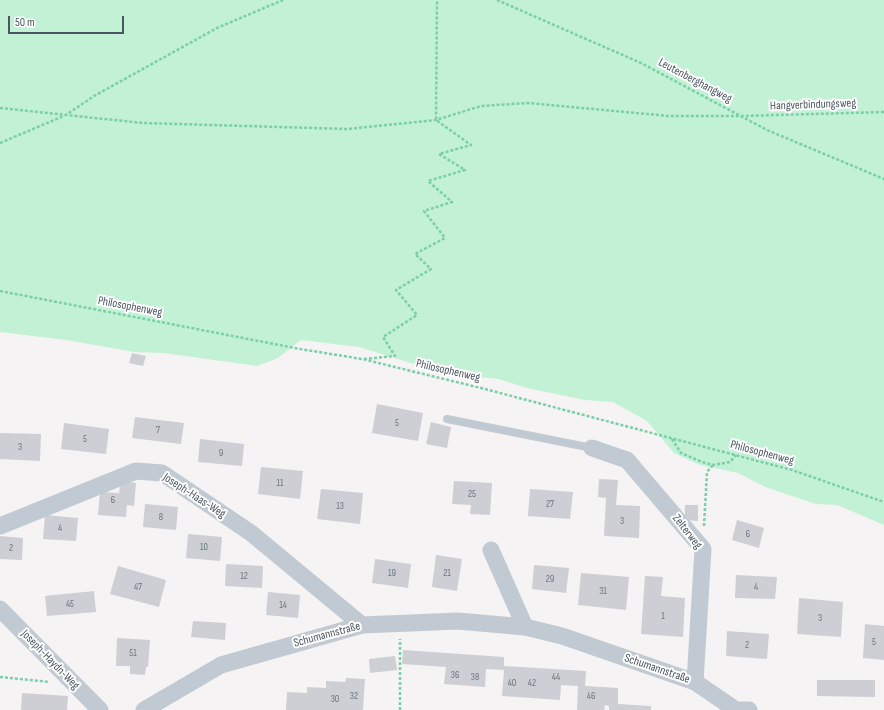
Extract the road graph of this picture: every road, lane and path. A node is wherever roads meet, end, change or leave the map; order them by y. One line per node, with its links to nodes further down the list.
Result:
1 (284, 0): 6 (path)
2 (437, 0): 8 (path)
3 (497, 0): 7 (path, Leutenberghangweg)
4 (0, 108): 6 (path, Hangverbindungsweg)
5 (884, 112): 7 (path, Hangverbindungsweg)
6 (66, 115): 8 (path, Hangverbindungsweg); 9 (path)
7 (742, 116): 8 (path, Hangverbindungsweg); 10 (path, Leutenberghangweg)
8 (436, 120): 12 (path)
9 (0, 143)
10 (884, 179)
11 (0, 291): 12 (path, Philosophenweg)
12 (362, 359): 14 (path, Philosophenweg)
13 (447, 419): 15 (lane)
14 (671, 438): 16 (path, Philosophenweg); 17 (path)
15 (592, 448): 27 (street, Zelterweg)
16 (736, 455): 17 (path); 18 (path, Philosophenweg)
17 (713, 465): 20 (path)
18 (884, 502)
19 (0, 526): 24 (street, Joseph-Haas-Weg)
20 (704, 528)
21 (491, 550): 25 (street)
22 (0, 609): 28 (street, Joseph-Haydn-Weg)
23 (400, 623): 24 (street, Schumannstraße); 25 (street, Schumannstraße); 31 (path)
24 (362, 625): 30 (street, Schumannstraße)
25 (525, 627): 27 (street, Schumannstraße)
26 (0, 677): 28 (path)
27 (695, 682): 32 (street, Schumannstraße)
28 (73, 684): 29 (street, Joseph-Haydn-Weg)
29 (100, 710)
30 (144, 710)
31 (400, 710)
32 (735, 710): 33 (street)
33 (749, 710)

